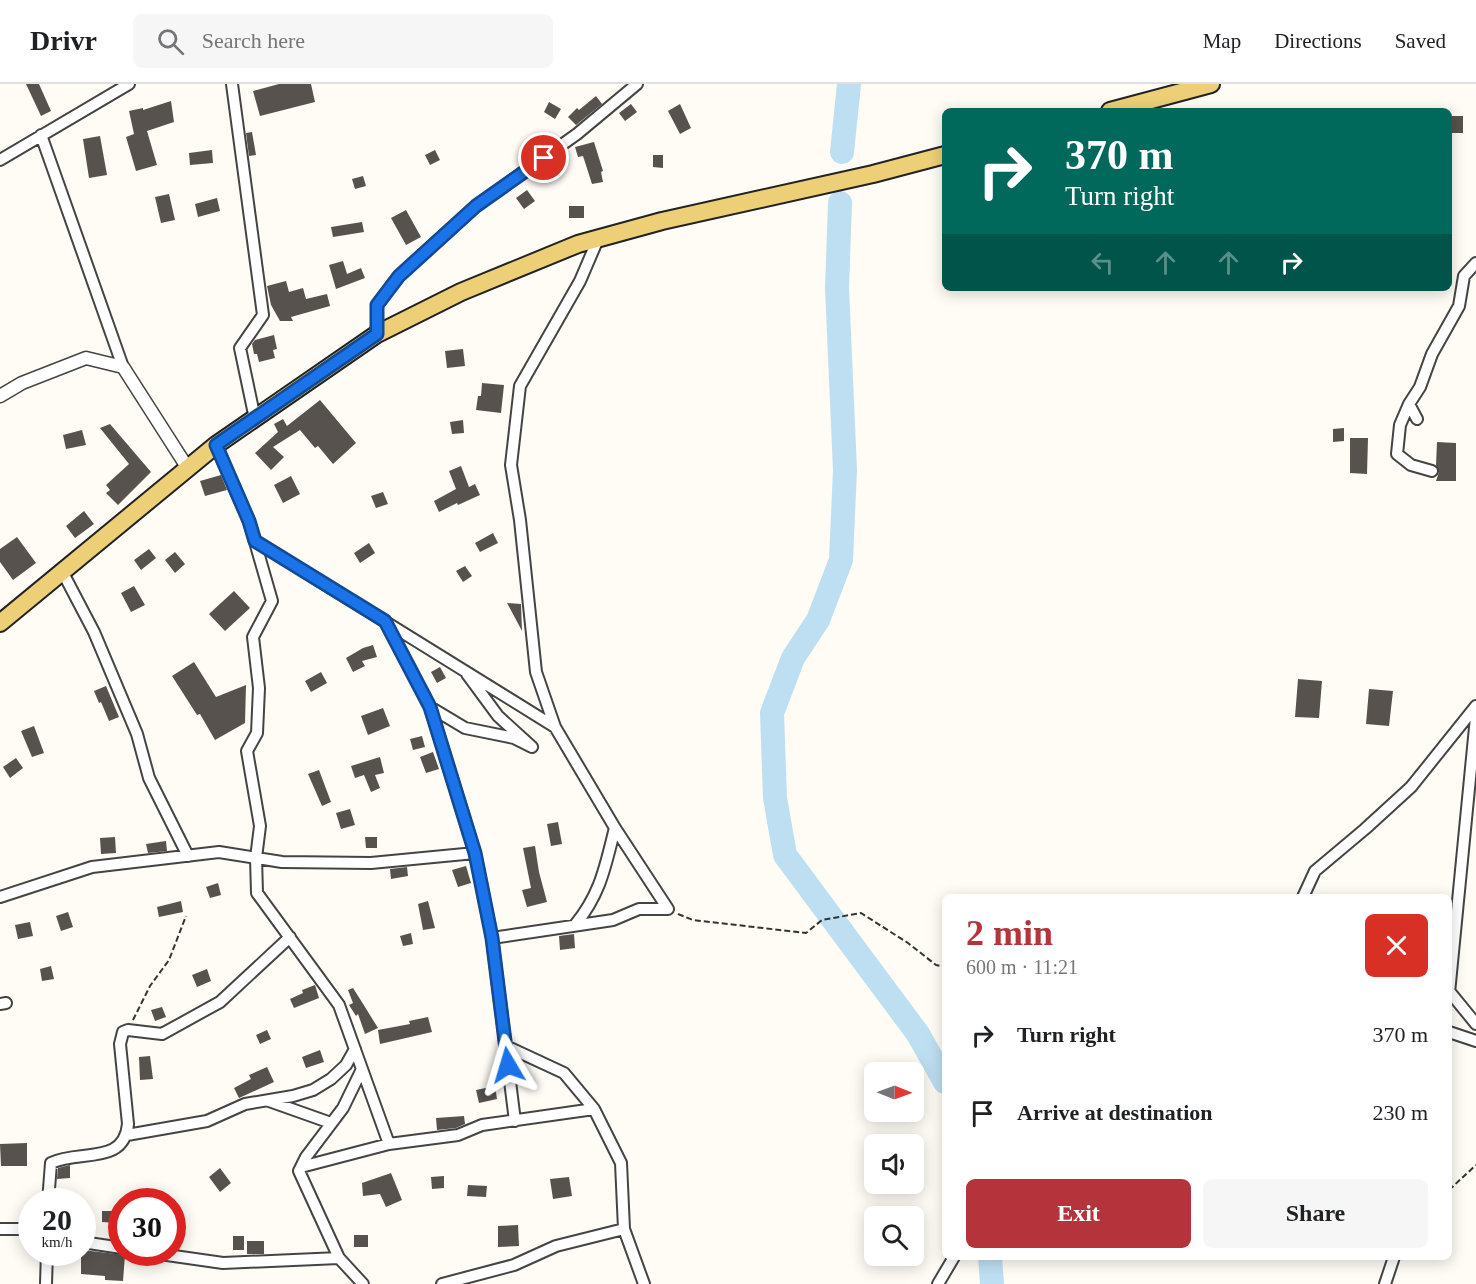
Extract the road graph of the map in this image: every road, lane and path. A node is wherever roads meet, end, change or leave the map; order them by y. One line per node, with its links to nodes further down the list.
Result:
1 (129, 84): 6 (street)
2 (232, 84): 15 (street)
3 (637, 84): 11 (street)
4 (1211, 84): 5 (main road)
5 (1121, 108)
6 (41, 135): 8 (street); 12 (street)
7 (942, 156): 9 (main road)
8 (0, 160)
9 (598, 239): 11 (main road); 28 (street)
10 (1476, 263): 14 (street)
11 (377, 334): 15 (main road)
12 (123, 367): 13 (street); 18 (street)
13 (0, 396)
14 (1409, 404): 16 (street); 19 (street)
15 (255, 419): 17 (main road)
16 (1417, 419)
17 (216, 445): 18 (main road); 20 (street)
18 (187, 467): 21 (main road)
19 (1432, 471)
20 (255, 541): 22 (street); 32 (street)
21 (63, 571): 23 (main road); 31 (street)
22 (385, 621): 24 (street); 26 (street)
23 (0, 623)
24 (463, 669): 26 (street); 28 (street)
25 (1476, 706): 33 (street)
26 (430, 707): 30 (street)
27 (1476, 717): 40 (street)
28 (555, 727): 29 (street)
29 (615, 828): 35 (street); 37 (street)
30 (475, 853): 32 (street); 39 (street)
31 (188, 856): 32 (street); 34 (street)
32 (256, 858): 38 (street)
33 (1304, 894)
34 (0, 897)
35 (668, 909): 37 (street); 41 (path)
36 (186, 916): 44 (path)
37 (575, 925): 39 (street)
38 (290, 937): 44 (street); 48 (street)
39 (492, 938): 47 (street)
40 (1452, 961)
41 (942, 967)
42 (1452, 996): 43 (street)
43 (1476, 1024)
44 (128, 1030): 54 (street)
45 (1452, 1033): 46 (street)
46 (1476, 1041)
47 (506, 1046): 51 (street); 52 (street)
48 (355, 1049): 49 (street); 50 (street)
49 (362, 1069): 53 (street); 55 (street)
50 (266, 1100): 53 (street); 54 (street)
51 (594, 1109): 52 (street); 62 (street)
52 (515, 1121): 55 (street)
53 (332, 1123): 57 (street)
54 (127, 1135): 59 (street)
55 (389, 1144): 57 (street)
56 (1476, 1165): 58 (path)
57 (302, 1167): 64 (street)
58 (1452, 1187)
59 (49, 1188)
60 (0, 1229): 61 (street)
61 (18, 1229)
62 (624, 1229): 70 (street); 71 (street)
63 (186, 1258): 64 (street)
64 (339, 1258): 69 (street)
65 (952, 1260): 72 (street)
66 (1393, 1260): 73 (street)
67 (47, 1266): 68 (street)
68 (46, 1284)
69 (363, 1284)
70 (442, 1284)
71 (644, 1284)
72 (938, 1284)
73 (1385, 1284)

